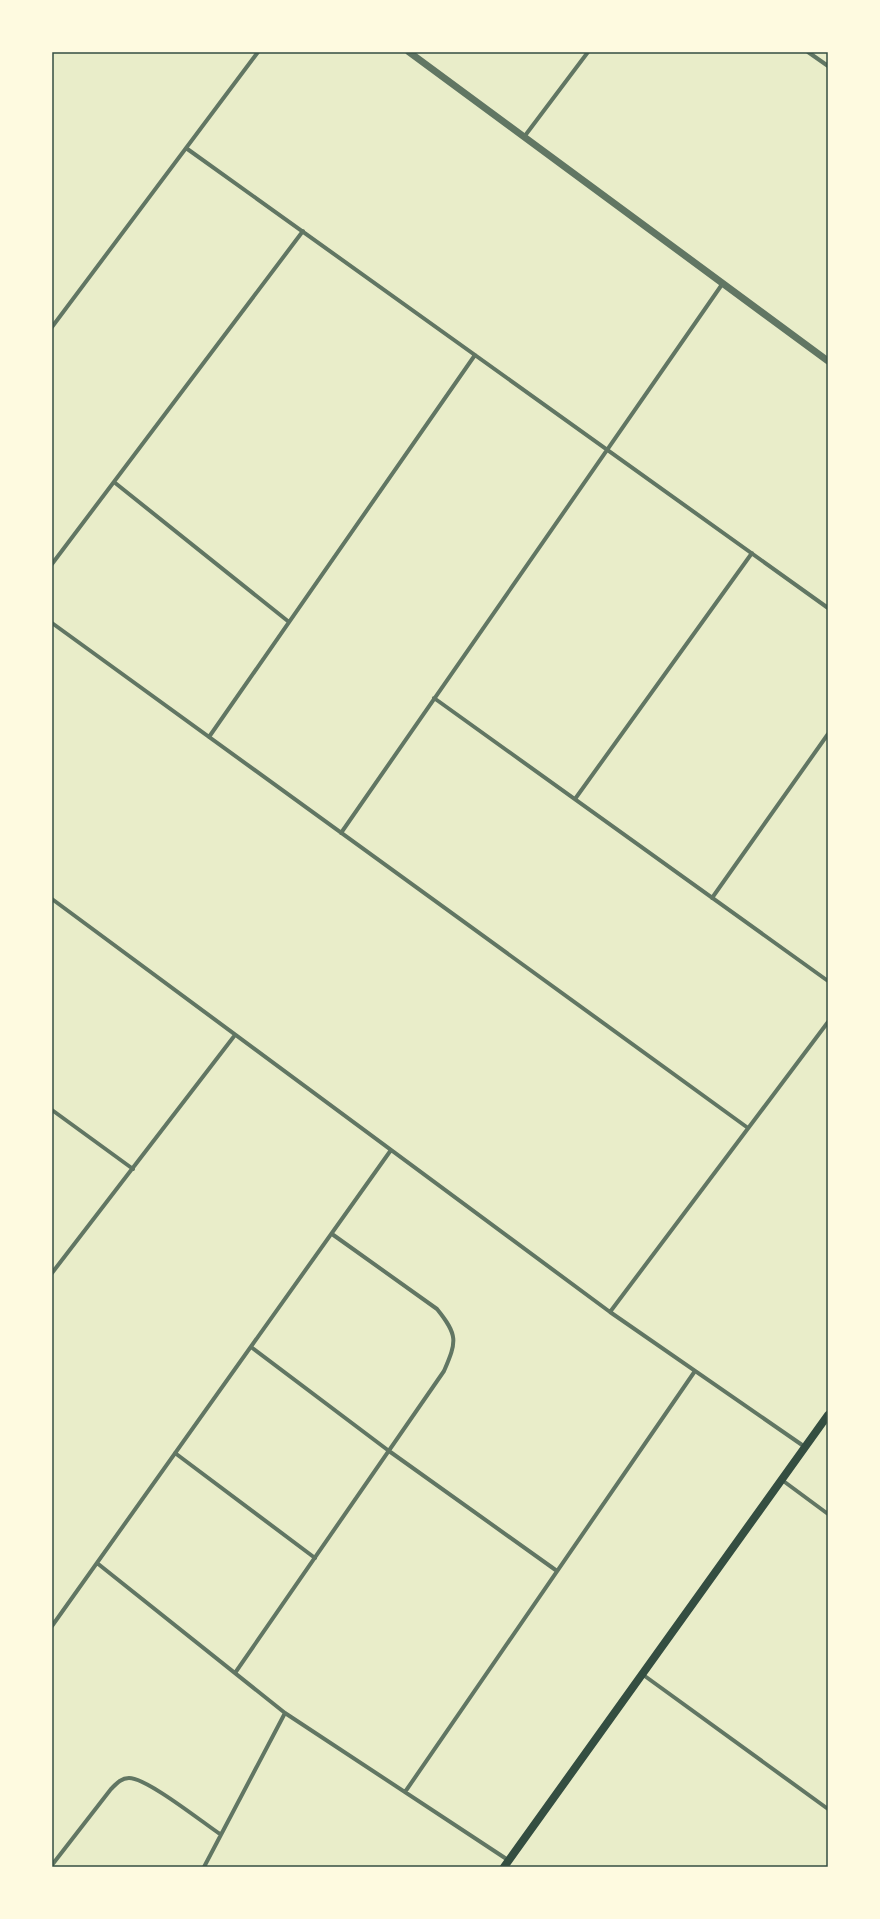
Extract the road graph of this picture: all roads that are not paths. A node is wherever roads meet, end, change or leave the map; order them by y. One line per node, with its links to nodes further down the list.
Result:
1 (258, 52): 7 (street)
2 (409, 52): 6 (street)
3 (588, 52): 6 (street)
4 (808, 52): 5 (street)
5 (828, 66)
6 (524, 137): 9 (street)
7 (186, 148): 8 (street); 10 (street)
8 (303, 231): 11 (street); 14 (street)
9 (723, 283): 12 (street); 13 (street)
10 (52, 327)
11 (475, 355): 13 (street); 18 (street)
12 (828, 361)
13 (606, 449): 15 (street); 20 (street)
14 (114, 482): 16 (street); 18 (street)
15 (752, 554): 17 (street); 23 (street)
16 (52, 564)
17 (828, 608)
18 (289, 622): 22 (street)
19 (52, 623): 22 (street)
20 (434, 698): 23 (street); 24 (street)
21 (828, 734): 25 (street)
22 (209, 737): 24 (street)
23 (575, 799): 25 (street)
24 (341, 833): 31 (street)
25 (712, 898): 27 (street)
26 (52, 899): 29 (street)
27 (828, 981)
28 (828, 1022): 31 (street)
29 (236, 1035): 32 (street); 33 (street)
30 (52, 1110): 33 (street)
31 (748, 1128): 36 (street)
32 (391, 1150): 34 (street); 36 (street)
33 (133, 1168): 35 (street)
34 (332, 1234): 37 (street); 41 (street)
35 (52, 1273)
36 (610, 1312): 38 (street)
37 (251, 1347): 41 (street); 42 (street)
38 (695, 1371): 40 (street); 47 (street)
39 (828, 1416): 40 (main road)
40 (805, 1447): 43 (main road)
41 (389, 1451): 45 (street); 47 (street)
42 (175, 1453): 45 (street); 46 (street)
43 (782, 1480): 44 (street); 50 (main road)
44 (828, 1514)
45 (315, 1558): 49 (street)
46 (97, 1563): 48 (street); 49 (street)
47 (557, 1571): 52 (street)
48 (52, 1626)
49 (234, 1673): 51 (street)
50 (642, 1674): 53 (street); 55 (main road)
51 (285, 1713): 52 (street); 54 (street)
52 (405, 1792): 55 (street)
53 (828, 1809)
54 (220, 1834): 56 (street); 57 (street)
55 (506, 1864)
56 (52, 1865)
57 (204, 1867)

